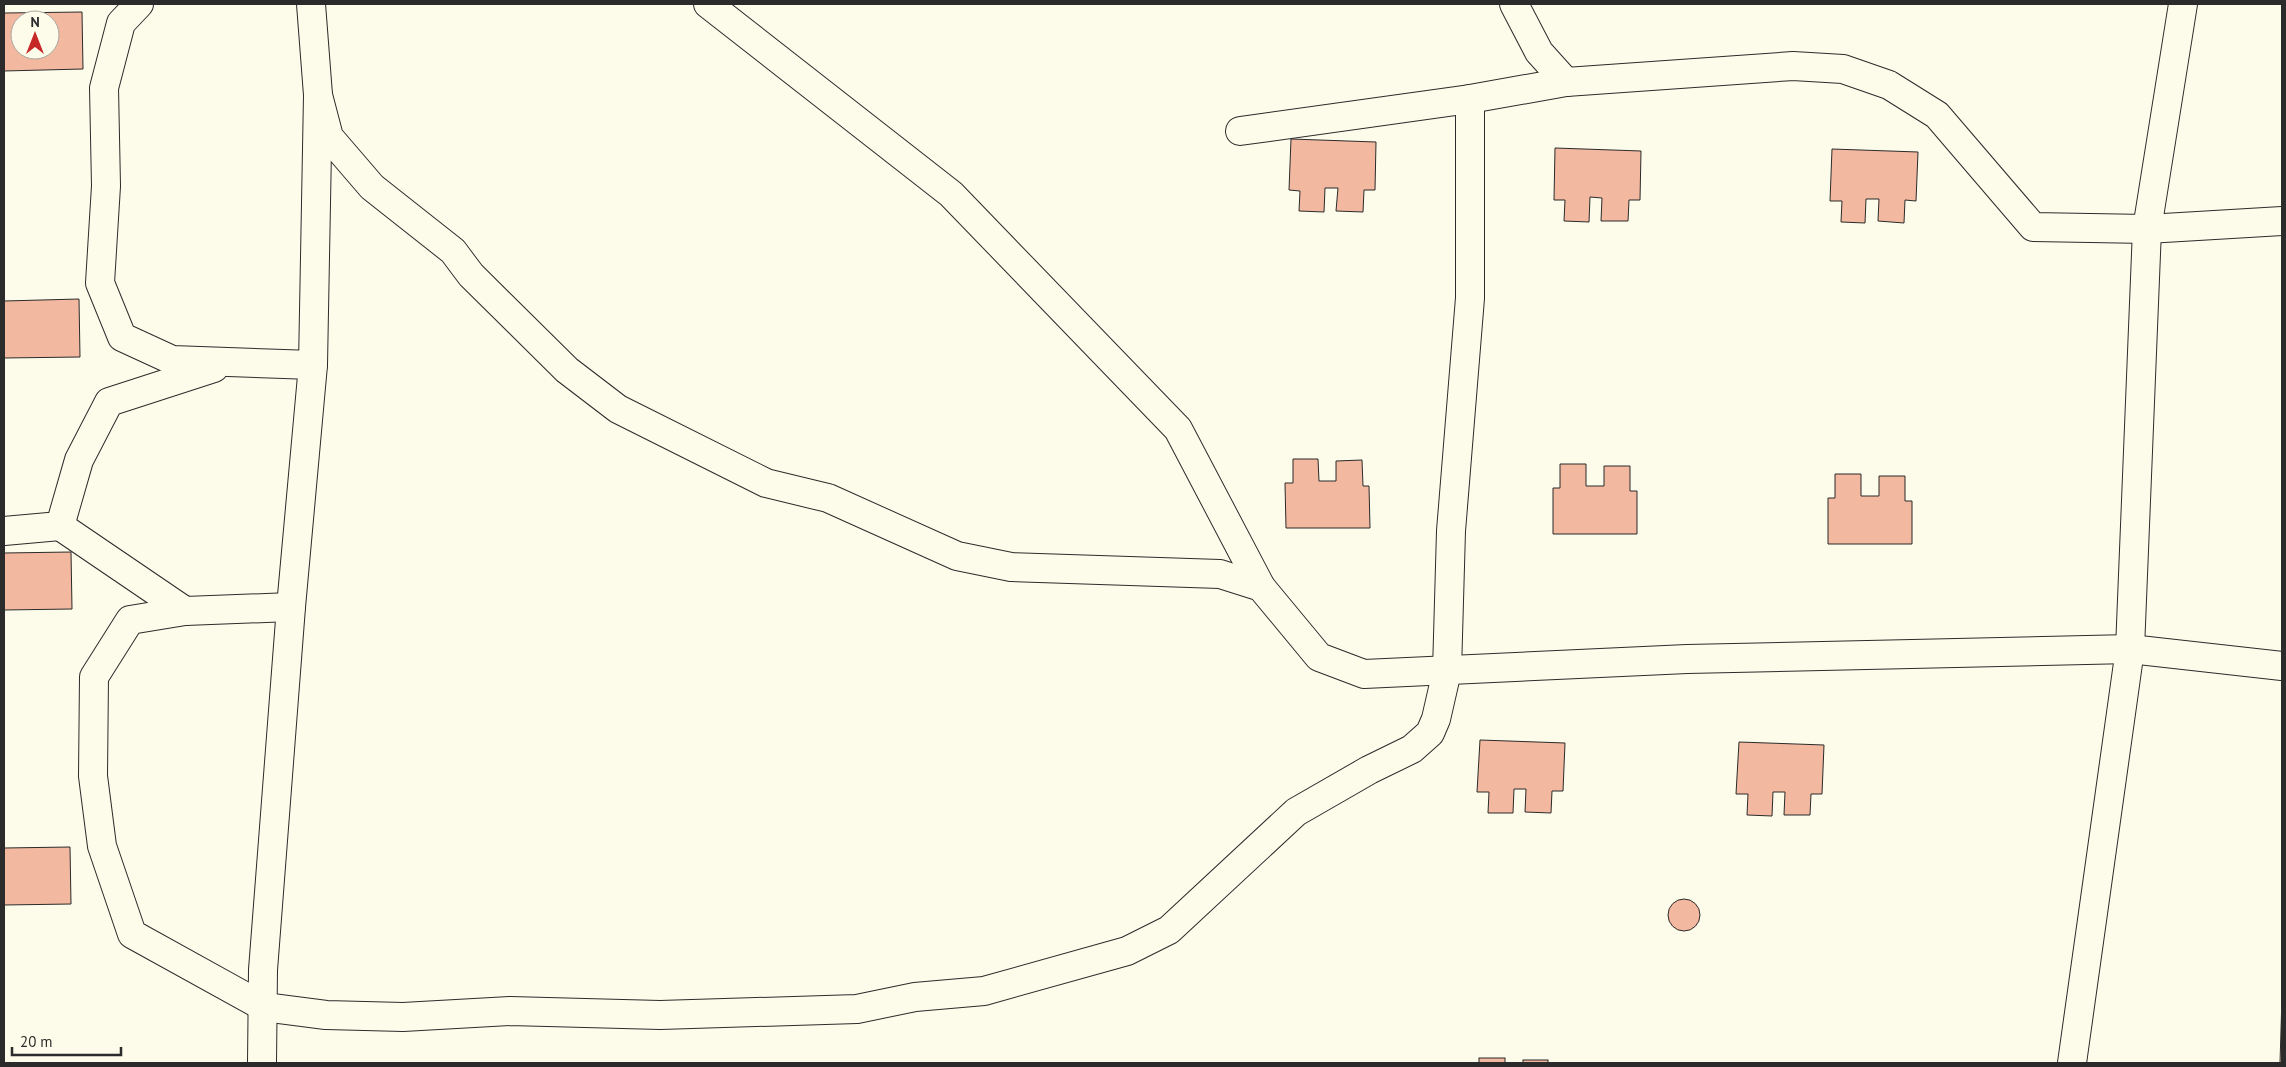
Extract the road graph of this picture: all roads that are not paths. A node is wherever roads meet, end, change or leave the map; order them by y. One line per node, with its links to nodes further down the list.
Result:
1 (139, 4): 12 (street)
2 (311, 4): 7 (street)
3 (708, 4): 16 (street)
4 (1514, 4): 6 (street)
5 (2183, 4): 11 (street)
6 (1566, 82): 8 (street); 11 (street)
7 (318, 95): 13 (street); 16 (street)
8 (1470, 100): 9 (street); 21 (street)
9 (1240, 131)
10 (2282, 221): 11 (street)
11 (2147, 229): 19 (street)
12 (230, 363): 13 (street); 14 (street)
13 (313, 365): 17 (street)
14 (60, 526): 15 (street); 18 (street)
15 (4, 531)
16 (1261, 587): 21 (street)
17 (291, 607): 18 (street); 22 (street)
18 (185, 610): 22 (street)
19 (2130, 649): 20 (street); 21 (street); 24 (street)
20 (2282, 666)
21 (1447, 671): 22 (street)
22 (264, 1008): 23 (street)
23 (262, 1063)
24 (2072, 1063)

